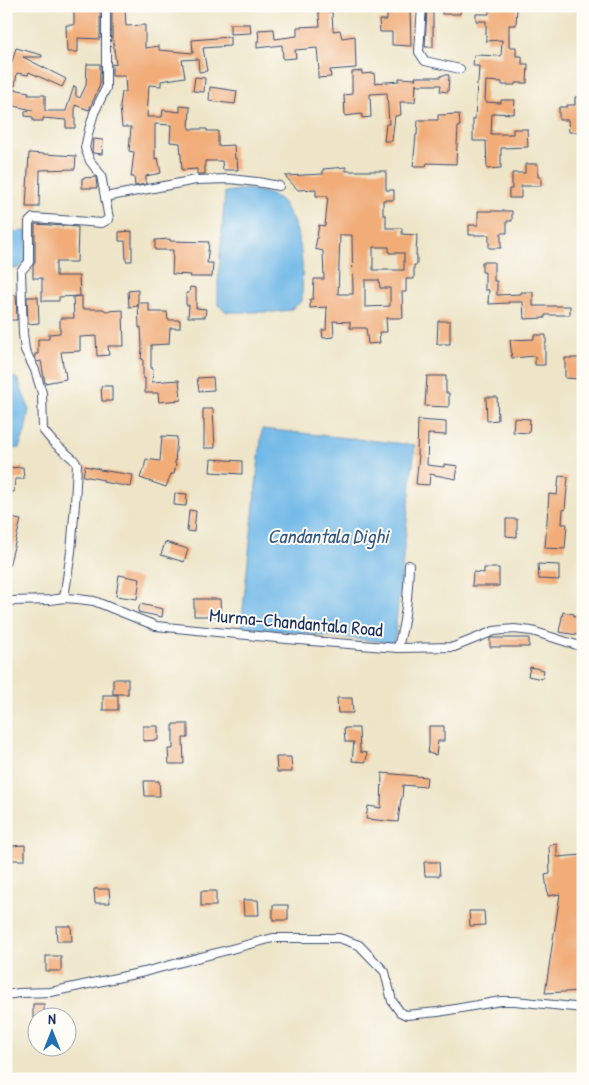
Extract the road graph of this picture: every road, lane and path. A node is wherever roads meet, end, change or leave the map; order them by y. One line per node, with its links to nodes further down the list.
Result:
1 (106, 6): 5 (street)
2 (422, 6): 3 (street)
3 (460, 69)
4 (279, 186): 5 (street)
5 (105, 197): 7 (street)
6 (409, 565): 10 (street)
7 (64, 598): 8 (street, Murma-Chandantala Road); 10 (street, Murma-Chandantala Road)
8 (6, 603)
9 (583, 647): 10 (street, Murma-Chandantala Road)
10 (398, 648)
11 (6, 995): 12 (street)
12 (583, 1008)
13 (6, 1065): 14 (street)
14 (9, 1079)

